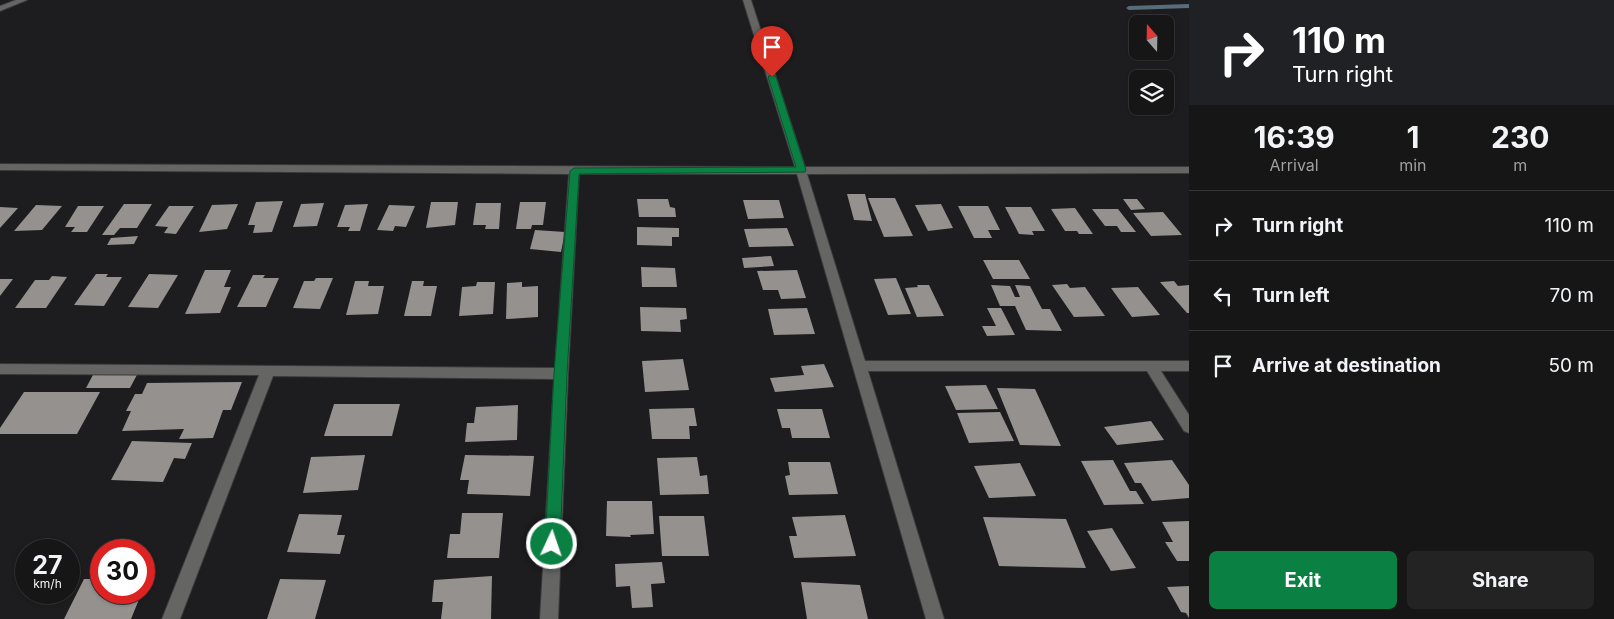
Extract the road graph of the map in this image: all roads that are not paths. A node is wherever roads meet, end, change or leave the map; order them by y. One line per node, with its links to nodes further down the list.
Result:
1 (23, 0): 3 (street)
2 (747, 0): 5 (street)
3 (0, 9)
4 (0, 166): 7 (street)
5 (801, 170): 6 (street); 7 (street); 8 (street)
6 (1189, 170)
7 (574, 171): 13 (street)
8 (859, 366): 9 (street); 17 (street)
9 (1150, 366): 10 (street); 14 (street)
10 (1189, 366)
11 (0, 369): 12 (street)
12 (268, 370): 13 (street); 15 (street)
13 (561, 374): 16 (street)
14 (1189, 427)
15 (171, 619)
16 (549, 619)
17 (935, 619)

